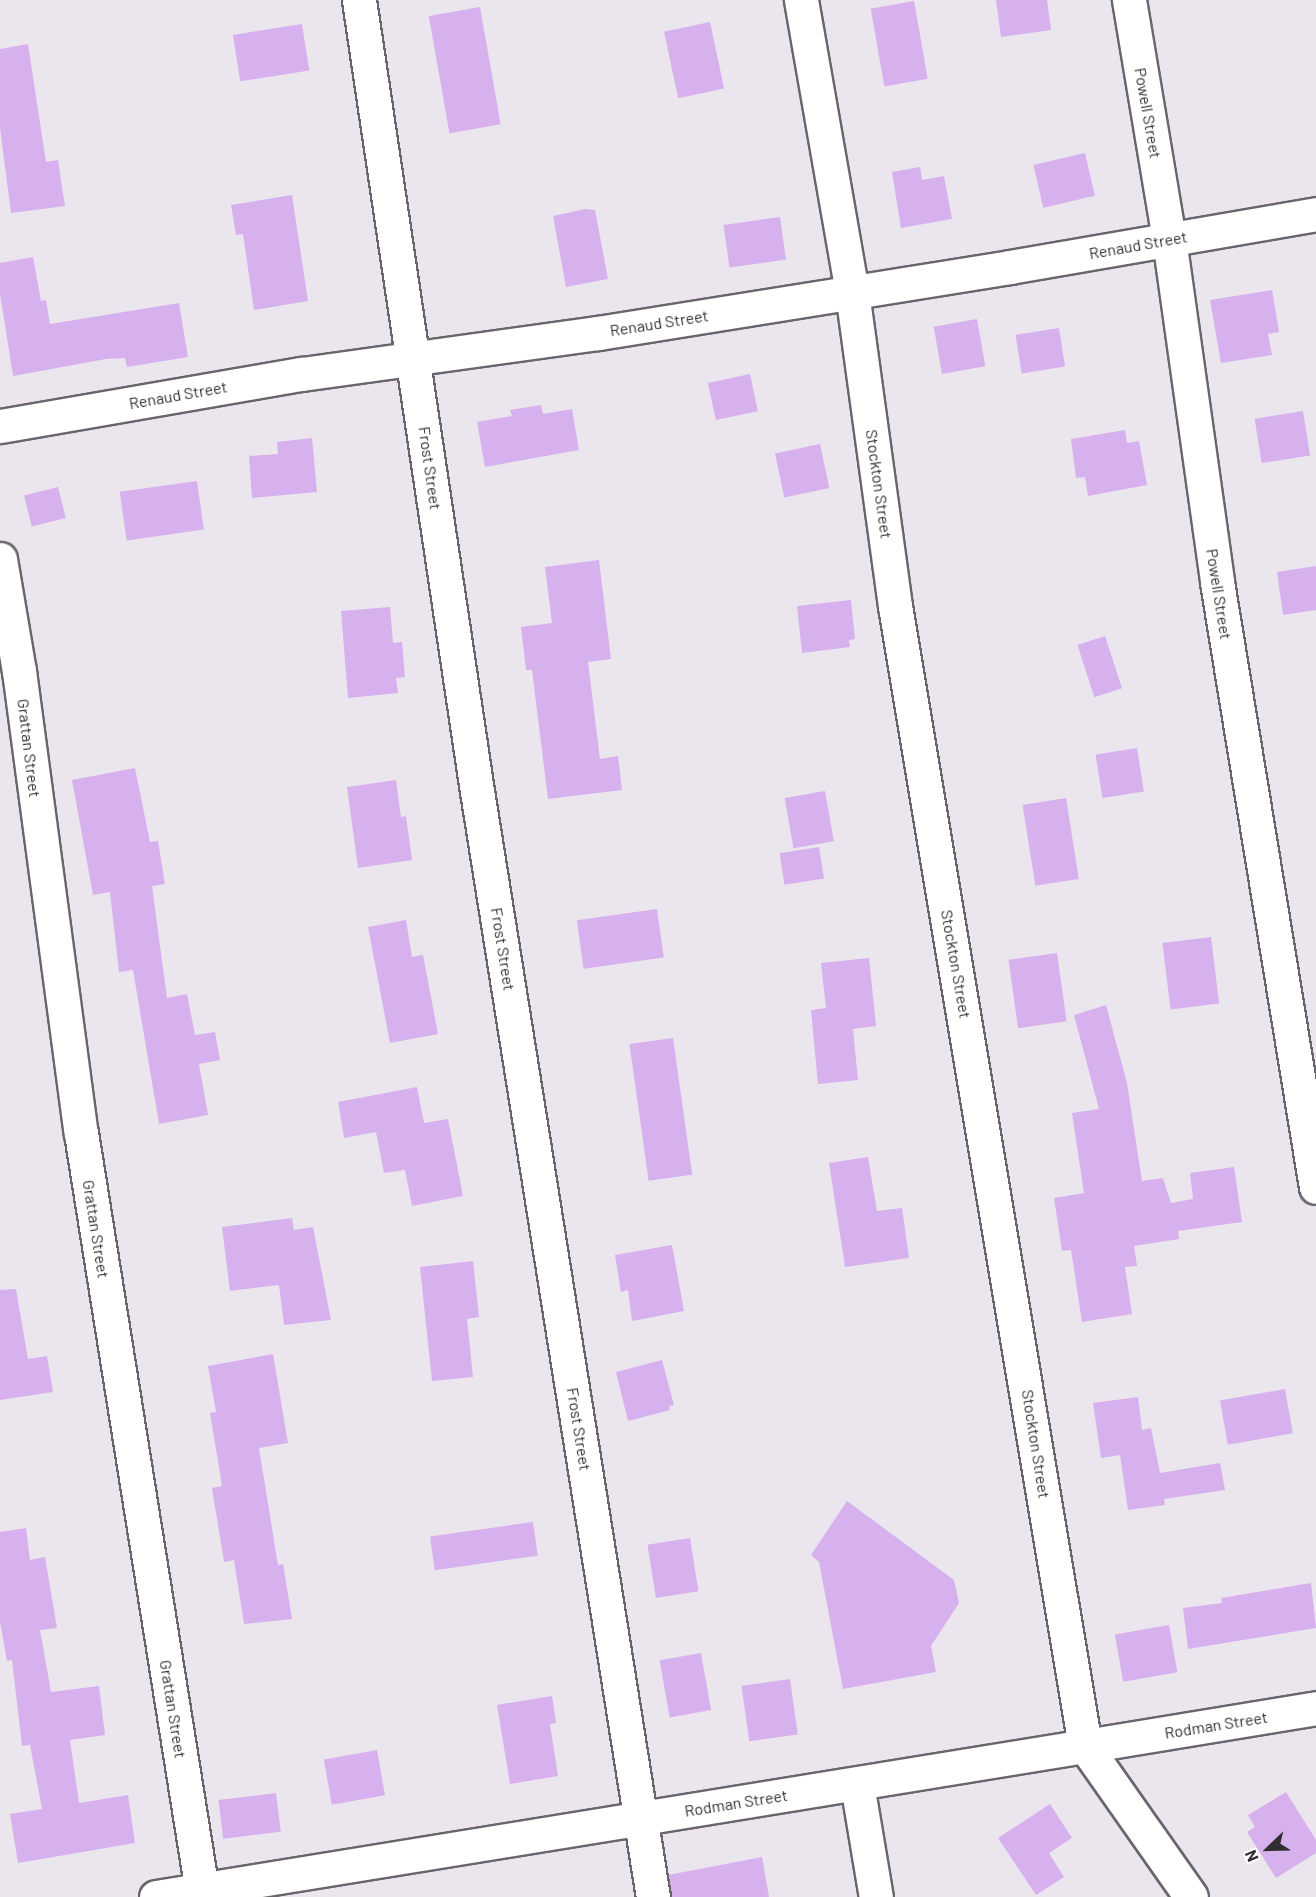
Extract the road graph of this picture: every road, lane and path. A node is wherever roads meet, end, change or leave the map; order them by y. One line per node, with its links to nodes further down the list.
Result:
1 (358, 0): 7 (street, Frost Street)
2 (801, 0): 6 (street, Stockton Street)
3 (1129, 0): 5 (street, Powell Street)
4 (1316, 214): 5 (street, Renaud Street)
5 (1169, 239): 6 (street, Renaud Street); 10 (street, Powell Street)
6 (852, 292): 7 (street, Renaud Street); 12 (street, Stockton Street)
7 (414, 359): 8 (street, Renaud Street); 14 (street, Frost Street)
8 (0, 426)
9 (0, 559): 15 (street, Grattan Street)
10 (1316, 1187)
11 (1316, 1708): 12 (street, Rodman Street)
12 (1085, 1746): 13 (street, Rodman Street); 19 (street, Stockton Street)
13 (857, 1784): 14 (street, Rodman Street); 18 (street)
14 (640, 1819): 15 (street, Rodman Street); 17 (street, Frost Street)
15 (203, 1894): 16 (street, Rodman Street)
16 (156, 1897)
17 (653, 1897)
18 (876, 1897)
19 (1191, 1897)

